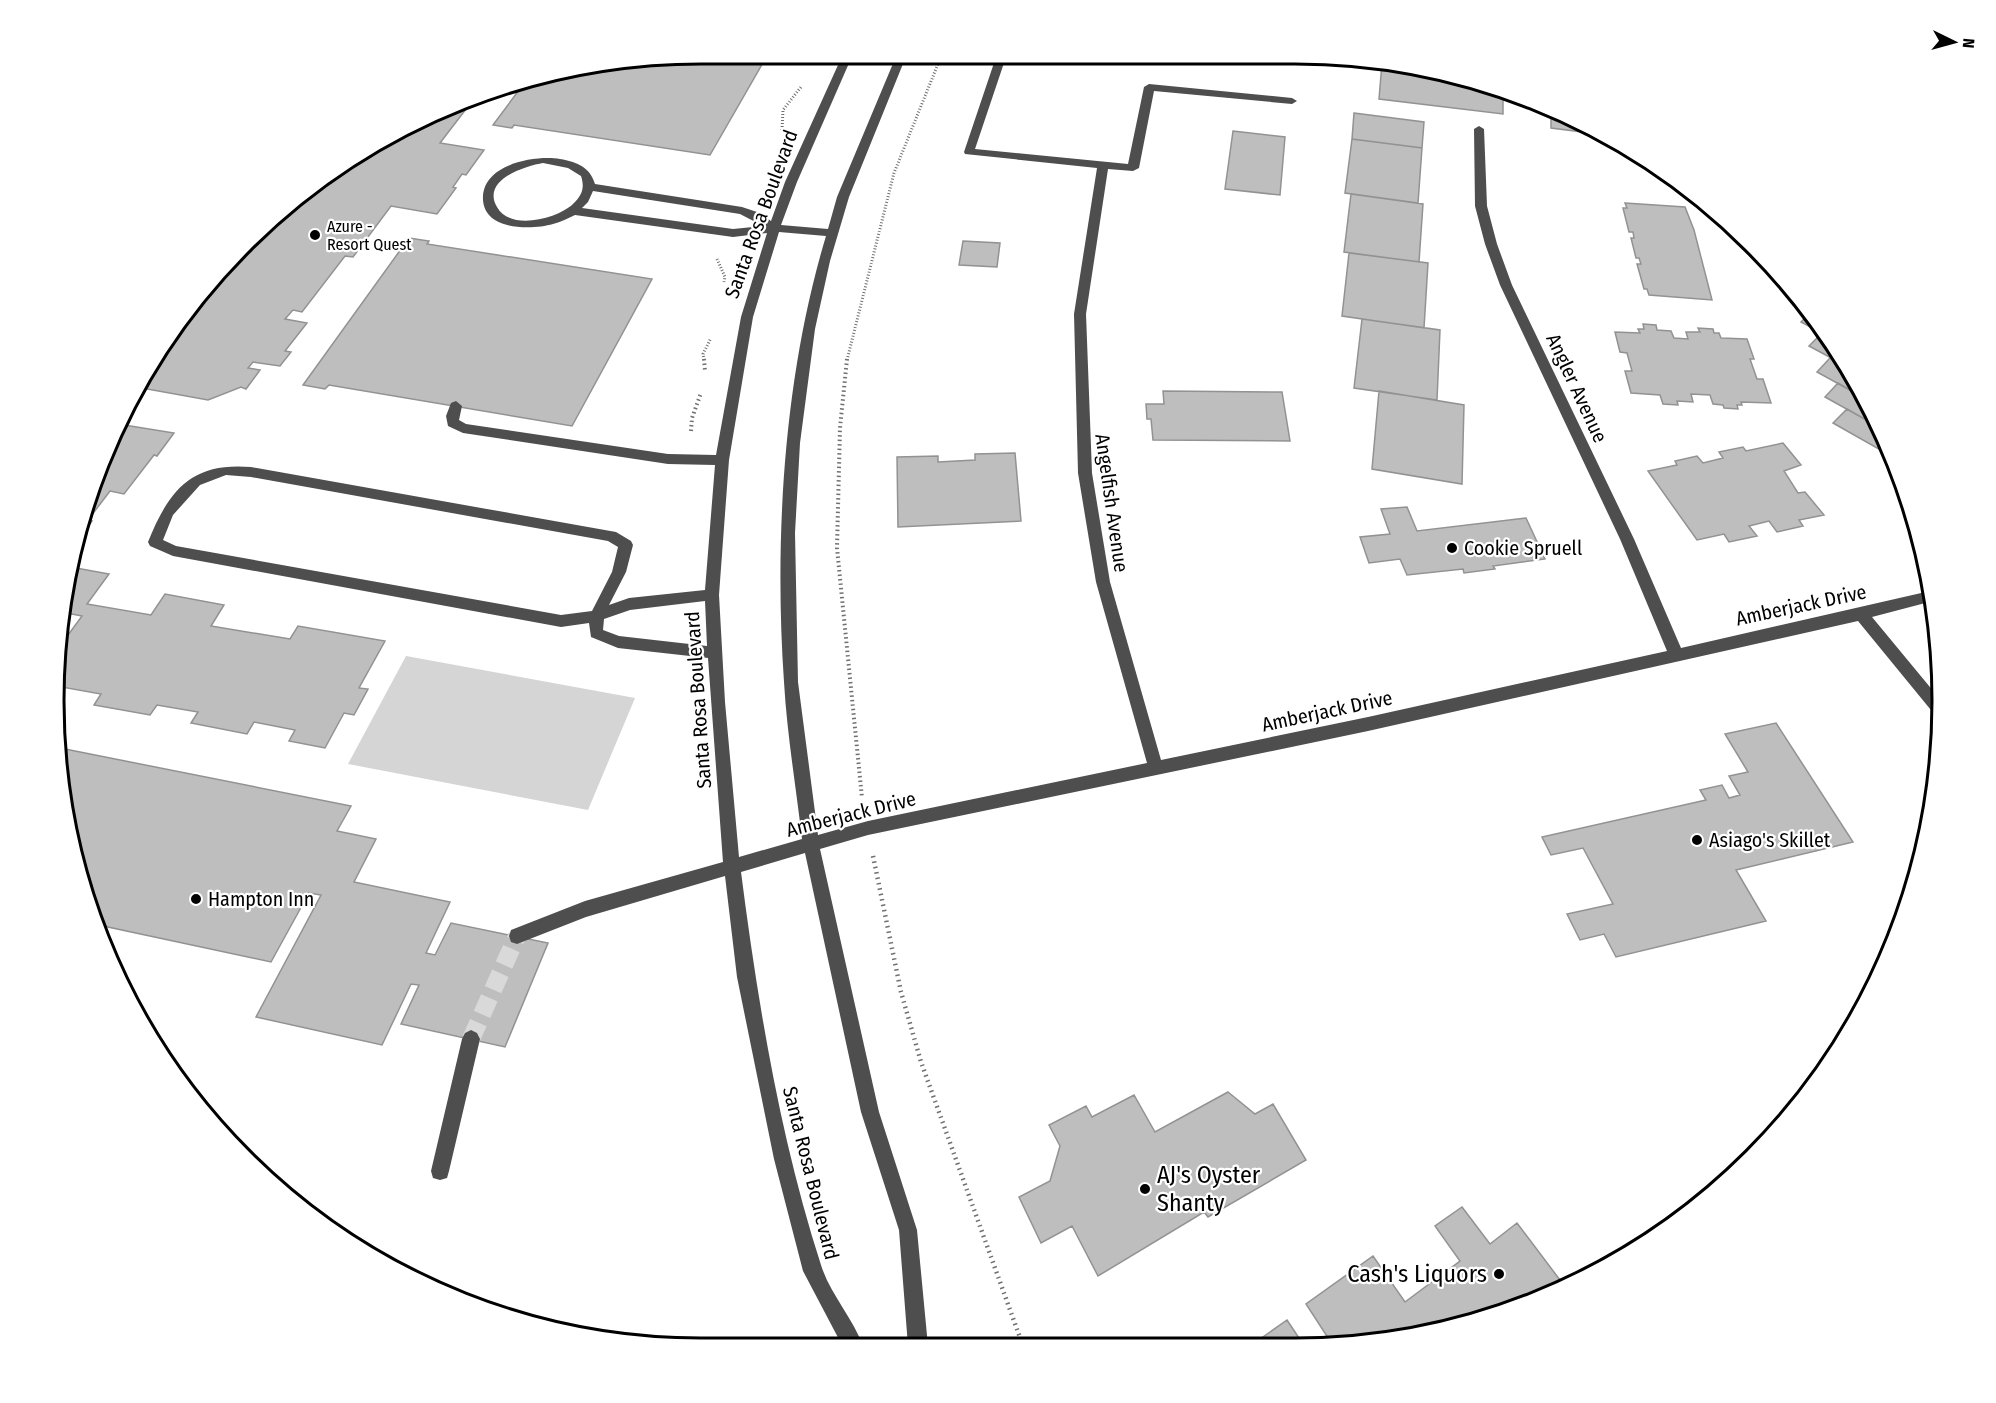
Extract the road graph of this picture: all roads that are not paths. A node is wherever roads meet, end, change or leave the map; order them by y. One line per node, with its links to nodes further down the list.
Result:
1 (843, 65): 9 (street, Santa Rosa Boulevard)
2 (897, 65): 10 (street)
3 (998, 65): 6 (street)
4 (1292, 101): 6 (street)
5 (1479, 129): 18 (street, Angler Avenue)
6 (1103, 164): 20 (street, Angelfish Avenue)
7 (591, 187): 8 (street); 8 (street); 9 (street)
8 (574, 211): 9 (street)
9 (774, 228): 10 (street); 12 (street, Santa Rosa Boulevard)
10 (833, 233): 21 (street)
11 (456, 406): 12 (street)
12 (722, 460): 13 (street, Santa Rosa Boulevard)
13 (712, 595): 16 (street); 17 (street, Santa Rosa Boulevard)
14 (1923, 598): 15 (street, Amberjack Drive)
15 (1861, 614): 18 (street, Amberjack Drive); 19 (street)
16 (597, 616): 16 (street); 17 (street)
17 (714, 653): 22 (street, Santa Rosa Boulevard)
18 (1676, 654): 20 (street, Amberjack Drive)
19 (1932, 700)
20 (1156, 769): 21 (street, Amberjack Drive)
21 (811, 844): 22 (street, Amberjack Drive); 27 (street)
22 (732, 868): 23 (street, Amberjack Drive); 26 (street, Santa Rosa Boulevard)
23 (517, 936)
24 (471, 1039): 25 (street)
25 (440, 1171)
26 (848, 1338)
27 (917, 1338)

